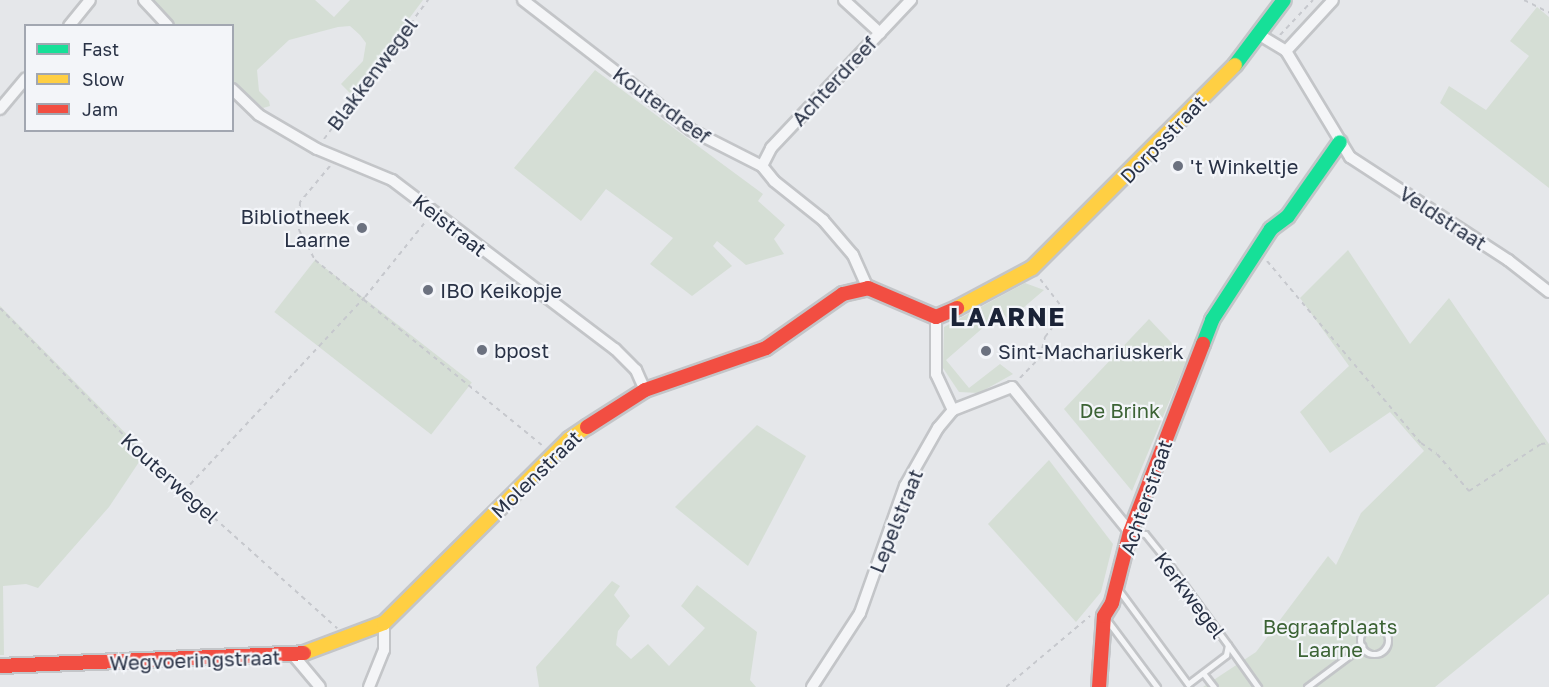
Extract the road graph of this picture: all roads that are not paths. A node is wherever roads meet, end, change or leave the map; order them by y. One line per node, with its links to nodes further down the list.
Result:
1 (90, 0): 8 (street)
2 (144, 0): 9 (street)
3 (523, 0): 17 (street, Kouterdreef)
4 (844, 0): 10 (street)
5 (910, 0): 10 (street, Achterdreef)
6 (1284, 0): 11 (street, Dorpsstraat)
7 (1333, 0): 12 (street)
8 (71, 24)
9 (166, 24)
10 (880, 33): 17 (street, Achterdreef)
11 (1258, 34): 12 (street); 20 (street, Dorpsstraat)
12 (1286, 51): 16 (street)
13 (24, 80): 15 (street)
14 (234, 91): 21 (street, Keistraat)
15 (0, 109)
16 (1340, 142): 19 (street, Veldstraat); 23 (street, Achterstraat)
17 (762, 166): 18 (street, Kouterdreef)
18 (868, 288): 20 (street); 21 (street, Molenstraat)
19 (1549, 292)
20 (936, 316): 22 (street)
21 (645, 390): 26 (street, Molenstraat)
22 (953, 410): 23 (street, Kerkwegel); 34 (street, Lepelstraat)
23 (1130, 532): 24 (street, Achterstraat); 27 (lane, Kerkwegel)
24 (1117, 587): 25 (street, Achterstraat); 31 (lane)
25 (1104, 616): 35 (street, Achterstraat); 36 (lane)
26 (384, 623): 29 (street, Wegvoeringstraat); 33 (street)
27 (1228, 645): 31 (lane, Kerkwegel); 38 (lane)
28 (1362, 646): 28 (lane); 39 (lane)
29 (294, 656): 30 (street, Wegvoeringstraat); 32 (street)
30 (0, 666)
31 (1203, 673): 37 (lane)
32 (320, 687)
33 (369, 687)
34 (812, 687)
35 (1099, 687)
36 (1157, 687)
37 (1214, 687)
38 (1258, 687)
39 (1307, 687)

